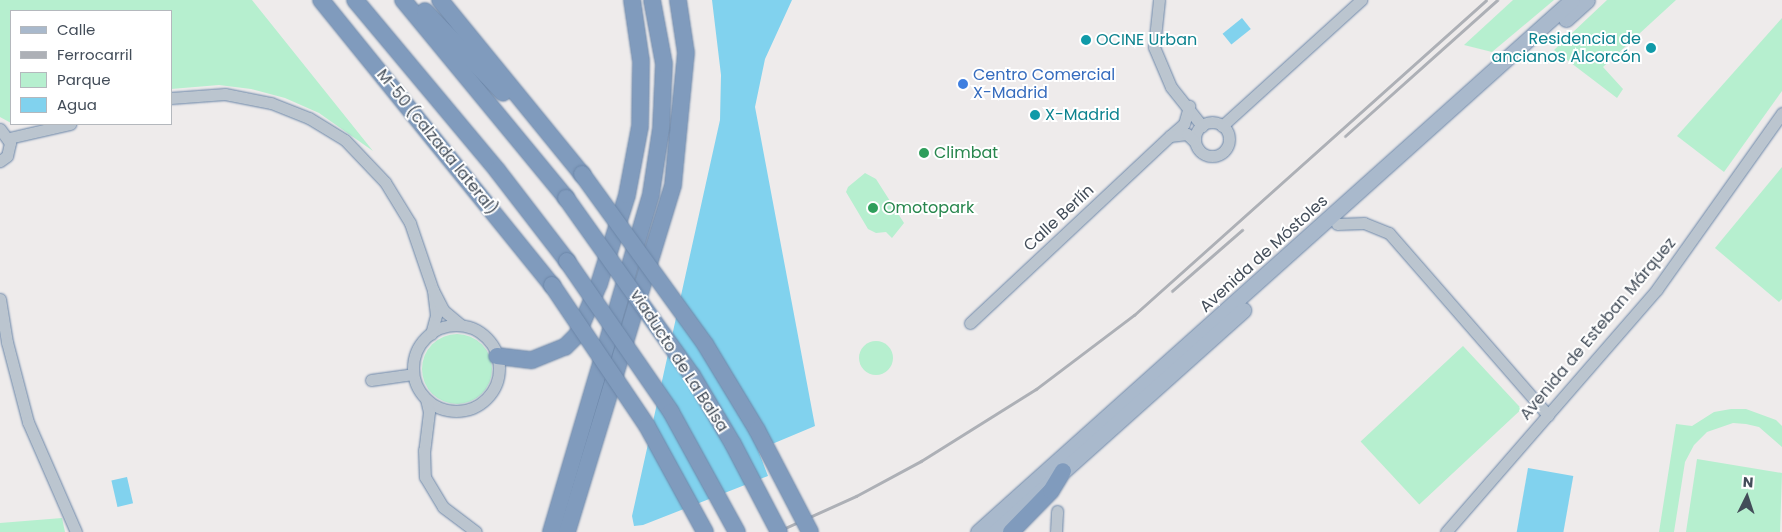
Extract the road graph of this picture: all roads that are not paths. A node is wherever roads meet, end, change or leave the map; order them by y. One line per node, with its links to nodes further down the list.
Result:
1 (317, 0): 16 (highway)
2 (321, 0): 16 (highway, M-50 (calzada lateral))
3 (355, 0): 49 (highway, bridge)
4 (404, 0): 50 (highway, viaducto de La Balsa, bridge)
5 (414, 0): 28 (highway)
6 (440, 0): 28 (highway)
7 (632, 0): 37 (highway)
8 (641, 0): 24 (highway)
9 (652, 0): 24 (highway)
10 (668, 0): 17 (highway)
11 (678, 0): 17 (highway)
12 (1159, 0): 19 (street)
13 (1361, 0): 23 (street)
14 (1572, 0): 52 (main road, Avenida de Móstoles)
15 (1587, 0): 30 (main road, Avenida de Móstoles)
16 (356, 44): 48 (highway, M-50 (calzada lateral), bridge)
17 (682, 90): 47 (highway)
18 (172, 98): 31 (street)
19 (1189, 106): 22 (street); 26 (street, Calle Berlín)
20 (1782, 113): 41 (street, Avenida de Esteban Márquez)
21 (63, 125): 25 (street)
22 (1202, 126): 23 (street); 27 (street)
23 (1222, 126): 27 (street)
24 (661, 128): 46 (highway)
25 (4, 134): 29 (street)
26 (1170, 136): 27 (street); 33 (street, Calle Berlín)
27 (1195, 142)
28 (569, 158): 51 (highway, bridge)
29 (0, 162)
30 (1337, 224): 41 (street, Avenida de Móstoles); 42 (main road, Avenida de Móstoles)
31 (433, 290): 34 (street); 35 (street)
32 (0, 299): 36 (street)
33 (970, 323)
34 (463, 326): 35 (street); 37 (street)
35 (431, 334): 38 (street)
36 (4, 342): 44 (street)
37 (497, 356): 40 (street)
38 (413, 374): 39 (street); 40 (street)
39 (371, 380)
40 (426, 399): 45 (street)
41 (1548, 415): 56 (street, Avenida de Esteban Márquez)
42 (1063, 471): 53 (main road, Avenida de Móstoles); 54 (highway)
43 (1057, 511): 55 (street)
44 (76, 532)
45 (476, 532)
46 (551, 532)
47 (567, 532)
48 (706, 532)
49 (737, 532)
50 (779, 532)
51 (810, 532)
52 (978, 532)
53 (995, 532)
54 (1011, 532)
55 (1056, 532)
56 (1446, 532)

